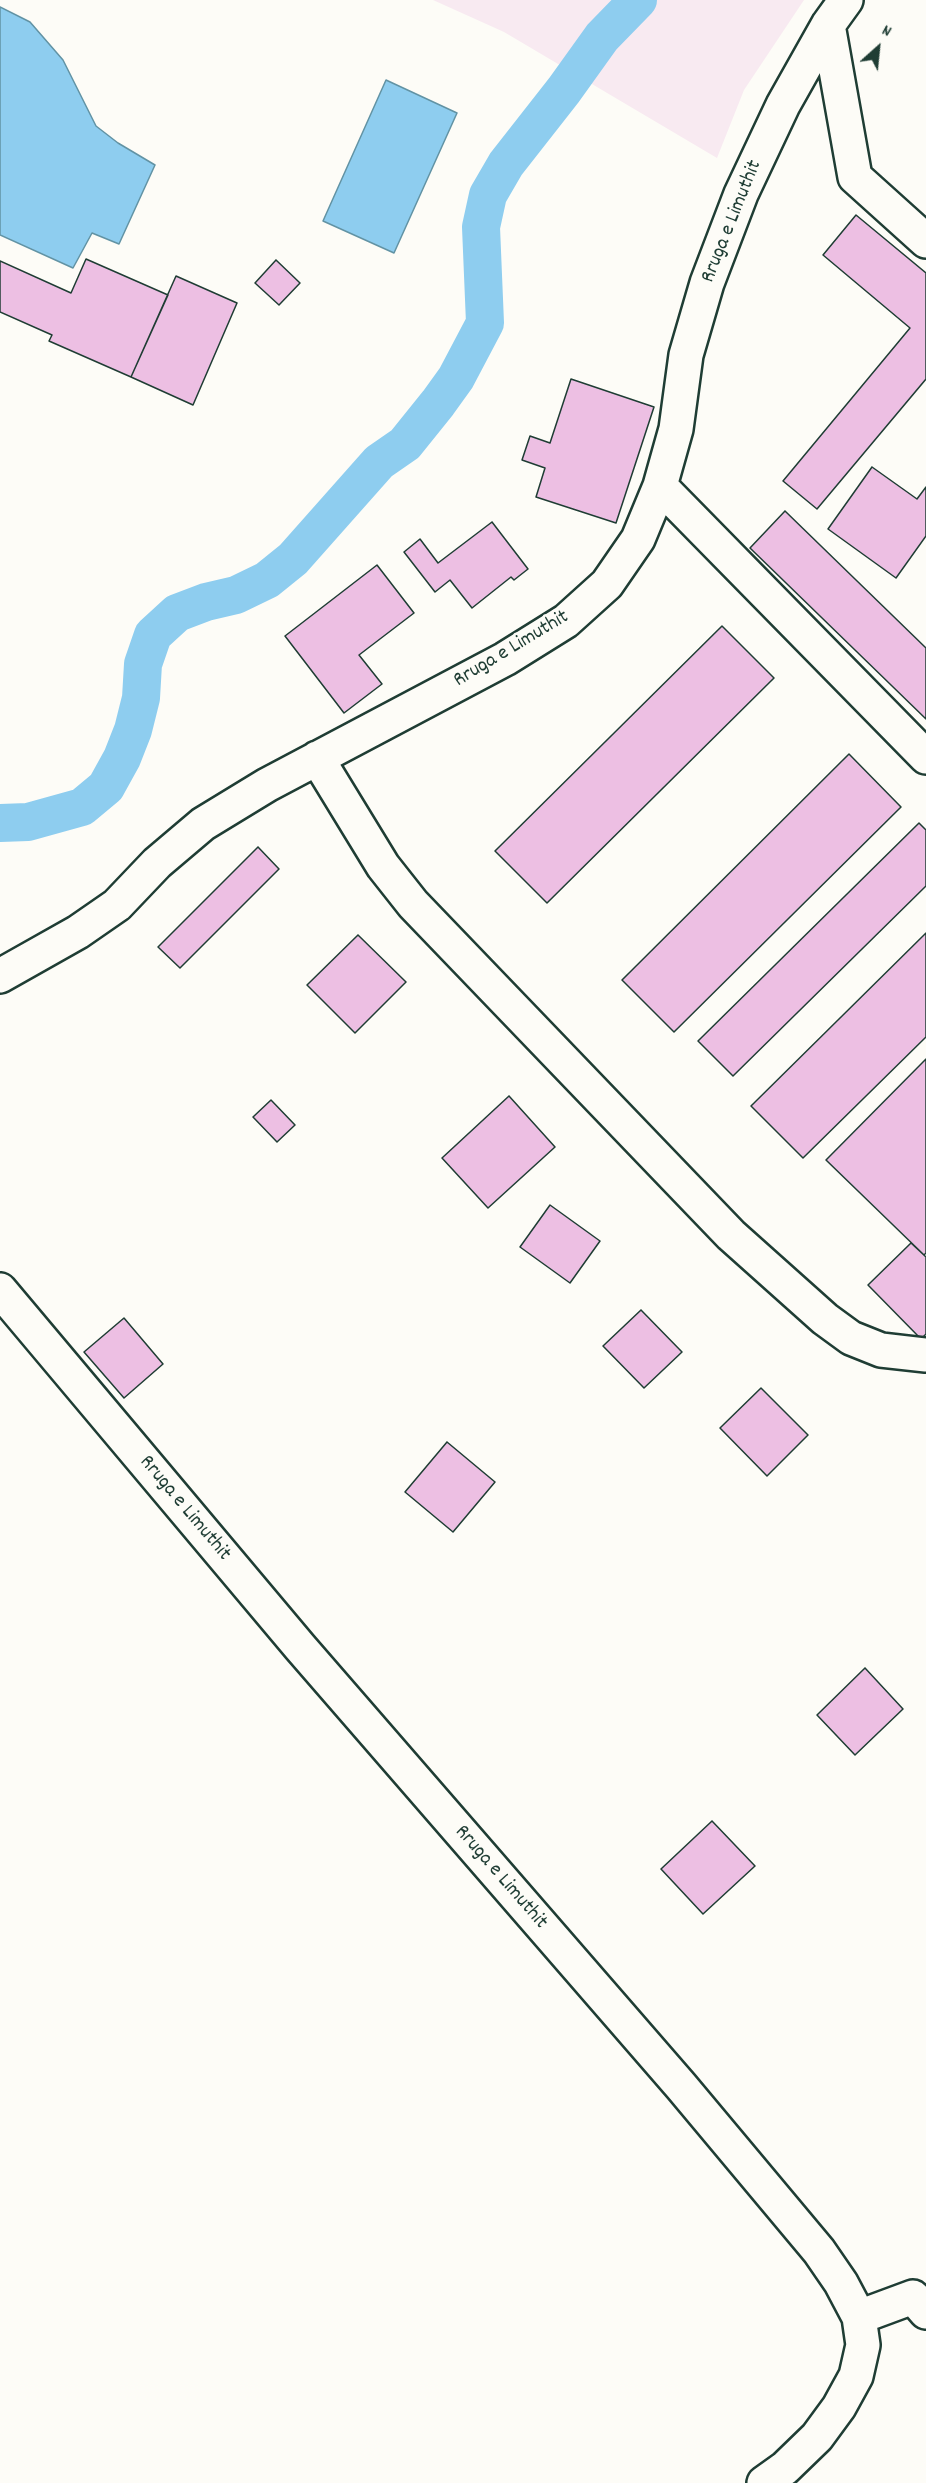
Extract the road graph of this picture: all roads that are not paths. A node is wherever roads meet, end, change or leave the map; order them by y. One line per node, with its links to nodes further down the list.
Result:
1 (837, 12): 2 (street); 3 (street, Rruga e Limuthit)
2 (926, 241)
3 (660, 486): 4 (street); 5 (street, Rruga e Limuthit)
4 (926, 757)
5 (317, 758): 6 (street, Rruga e Limuthit); 8 (street)
6 (0, 976)
7 (0, 1290): 10 (street, Rruga e Limuthit)
8 (926, 1355)
9 (922, 2298): 10 (street)
10 (859, 2317): 11 (street, Rruga e Limuthit)
11 (764, 2483)

